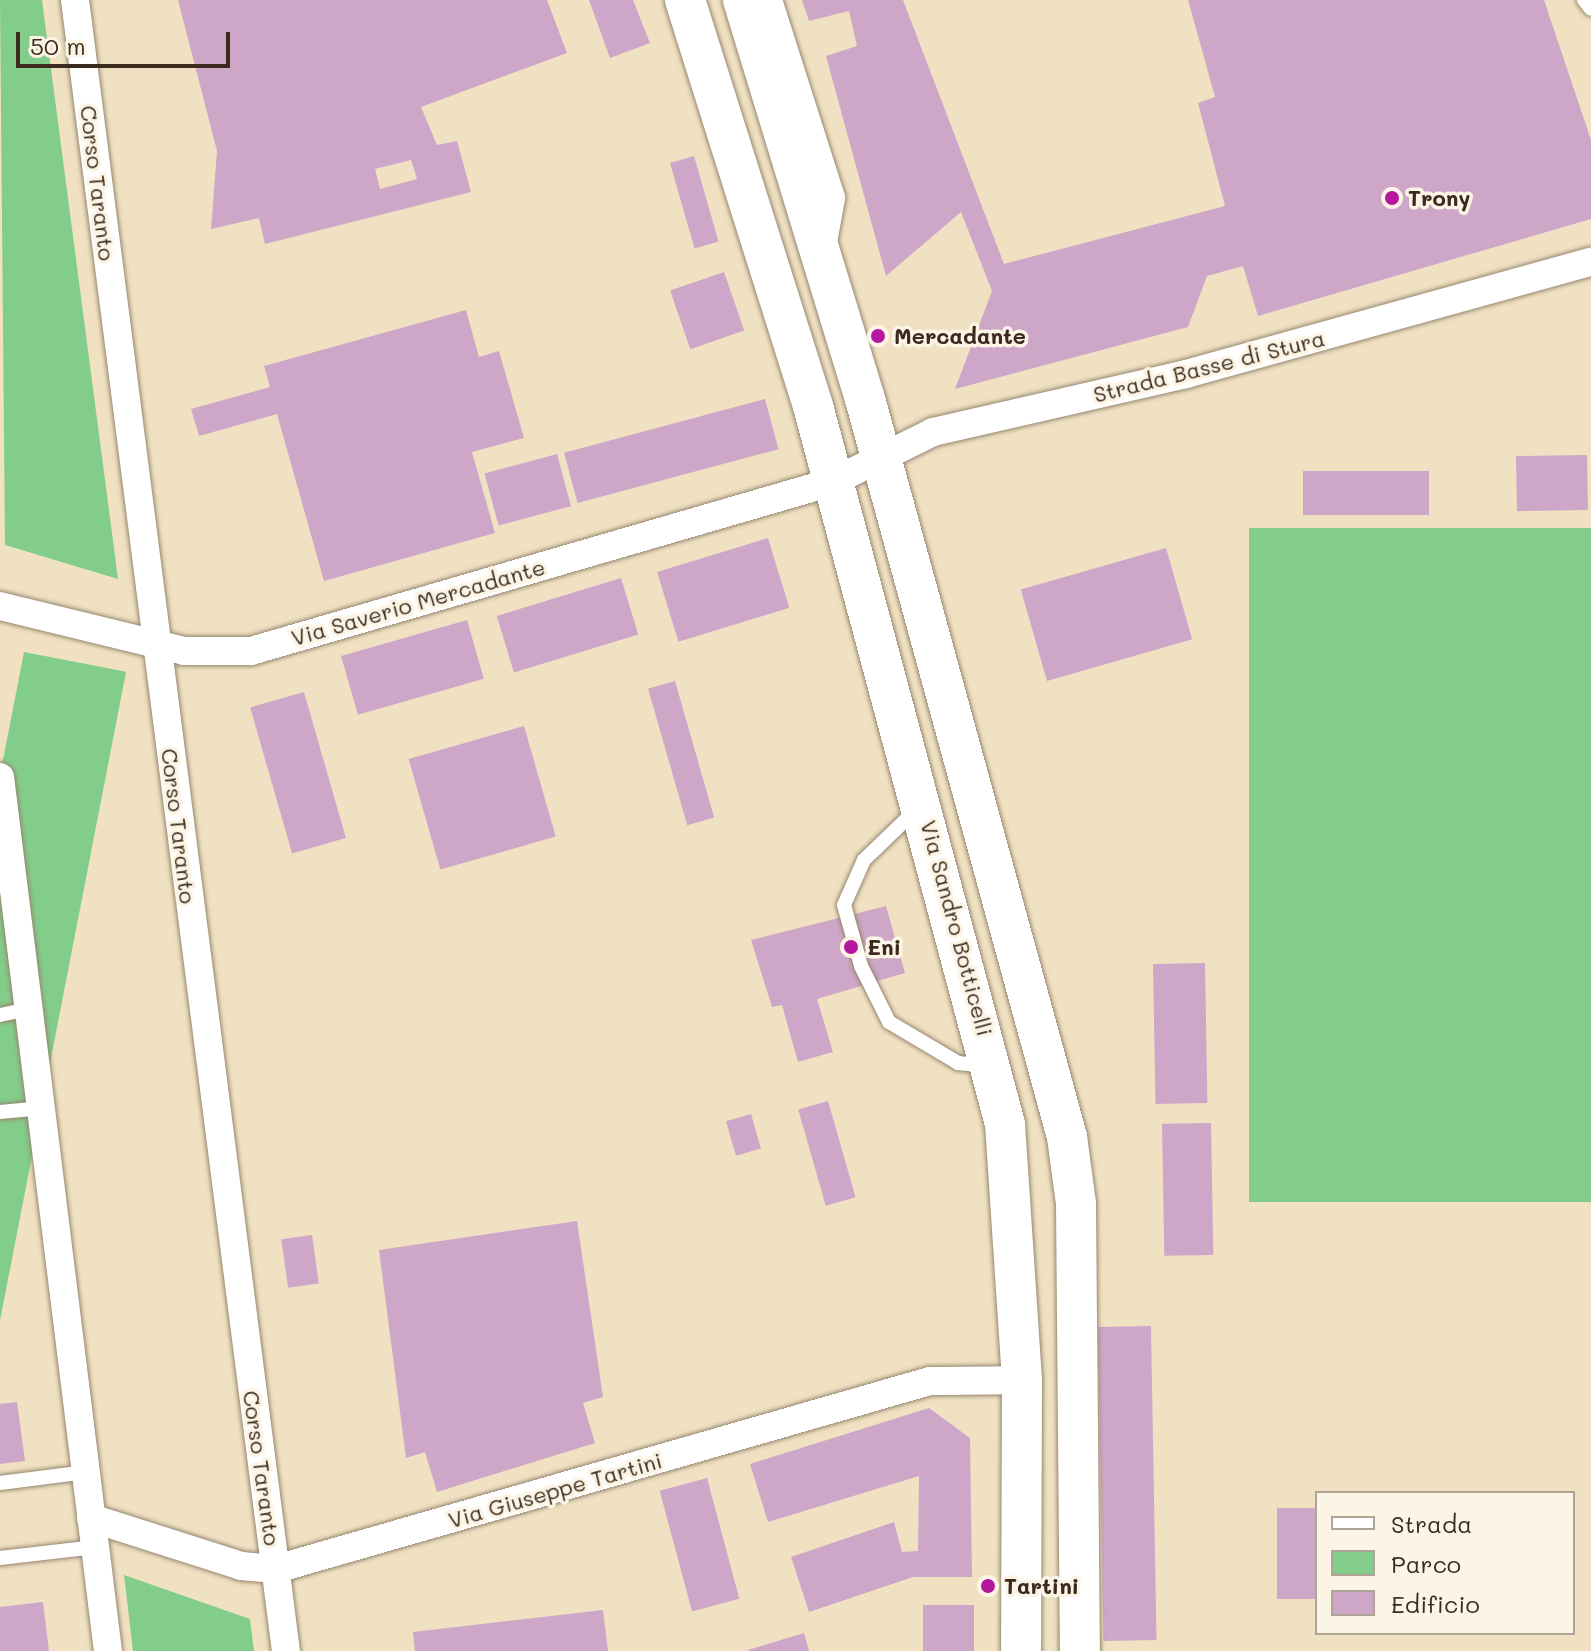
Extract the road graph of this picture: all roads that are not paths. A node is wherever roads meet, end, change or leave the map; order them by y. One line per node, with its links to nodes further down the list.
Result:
1 (75, 0): 14 (street, Corso Taranto)
2 (665, 0): 8 (street, Via Sandro Botticelli)
3 (685, 0): 8 (main road, Via Sandro Botticelli)
4 (743, 0): 9 (main road)
5 (768, 0): 9 (street)
6 (1584, 0): 7 (lane)
7 (1591, 9)
8 (760, 226): 12 (main road, Via Sandro Botticelli)
9 (822, 250): 11 (main road)
10 (1591, 262): 11 (street, Strada Basse di Stura)
11 (879, 456): 12 (street, Strada Basse di Stura); 32 (main road)
12 (832, 482): 14 (street, Via Saverio Mercadante); 16 (main road, Via Sandro Botticelli)
13 (0, 606): 14 (street, Via Saverio Mercadante)
14 (155, 644): 28 (street, Corso Taranto)
15 (0, 777): 17 (street)
16 (924, 803): 19 (main road, Via Sandro Botticelli); 19 (lane)
17 (29, 1009): 18 (lane); 20 (street)
18 (0, 1015)
19 (993, 1067): 22 (main road, Via Sandro Botticelli)
20 (45, 1108): 21 (lane); 23 (street)
21 (0, 1112)
22 (1022, 1380): 28 (street, Via Giuseppe Tartini); 31 (main road, Via Sandro Botticelli)
23 (86, 1472): 24 (lane); 25 (street)
24 (0, 1483)
25 (91, 1518): 26 (street); 28 (street, Via Giuseppe Tartini)
26 (95, 1547): 27 (lane); 29 (street)
27 (0, 1558)
28 (276, 1569): 30 (street, Corso Taranto)
29 (108, 1651)
30 (286, 1651)
31 (1021, 1651)
32 (1080, 1651)

